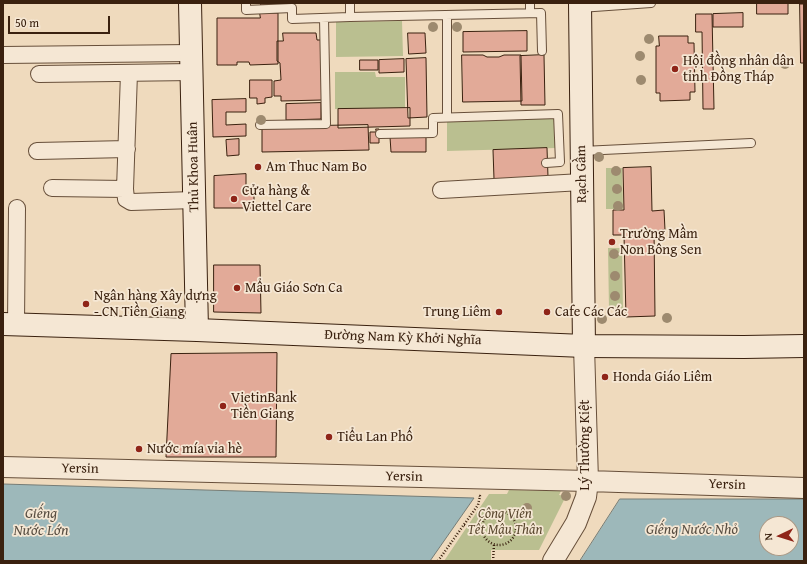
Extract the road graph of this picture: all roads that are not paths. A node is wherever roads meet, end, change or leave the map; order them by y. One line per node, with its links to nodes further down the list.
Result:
1 (190, 3): 13 (main road, Thủ Khoa Huân)
2 (246, 3): 10 (lane)
3 (350, 3): 9 (lane)
4 (530, 3): 7 (lane)
5 (651, 3): 6 (lane)
6 (580, 5): 22 (main road, Rạch Gầm)
7 (530, 13): 8 (lane); 11 (lane)
8 (447, 15): 9 (lane); 16 (lane)
9 (350, 17): 10 (lane)
10 (324, 18): 17 (lane)
11 (542, 51)
12 (3, 55): 13 (street)
13 (191, 62): 14 (street); 28 (main road, Thủ Khoa Huân)
14 (129, 72): 15 (street); 20 (street)
15 (39, 74)
16 (447, 117): 18 (lane); 23 (lane)
17 (260, 125)
18 (380, 134)
19 (751, 143): 22 (lane)
20 (127, 149): 21 (street); 26 (street)
21 (38, 151)
22 (581, 151): 24 (main road, Rạch Gầm)
23 (546, 163)
24 (582, 182): 27 (street); 32 (main road, Rạch Gầm)
25 (52, 188): 26 (street)
26 (125, 189): 28 (street)
27 (441, 190)
28 (194, 200): 31 (main road, Thủ Khoa Huân)
29 (18, 208): 30 (street)
30 (10, 324): 31 (main road, Đường Nam Kỳ Khởi Nghĩa)
31 (197, 330): 32 (main road, Đường Nam Kỳ Khởi Nghĩa)
32 (584, 346): 33 (main road, Đường Nam Kỳ Khởi Nghĩa); 35 (street, Lý Thường Kiệt)
33 (804, 346)
34 (3, 467): 35 (street, Yersin)
35 (588, 481): 36 (street, Yersin); 37 (street, Lý Thường Kiệt)
36 (804, 488)
37 (554, 561)

